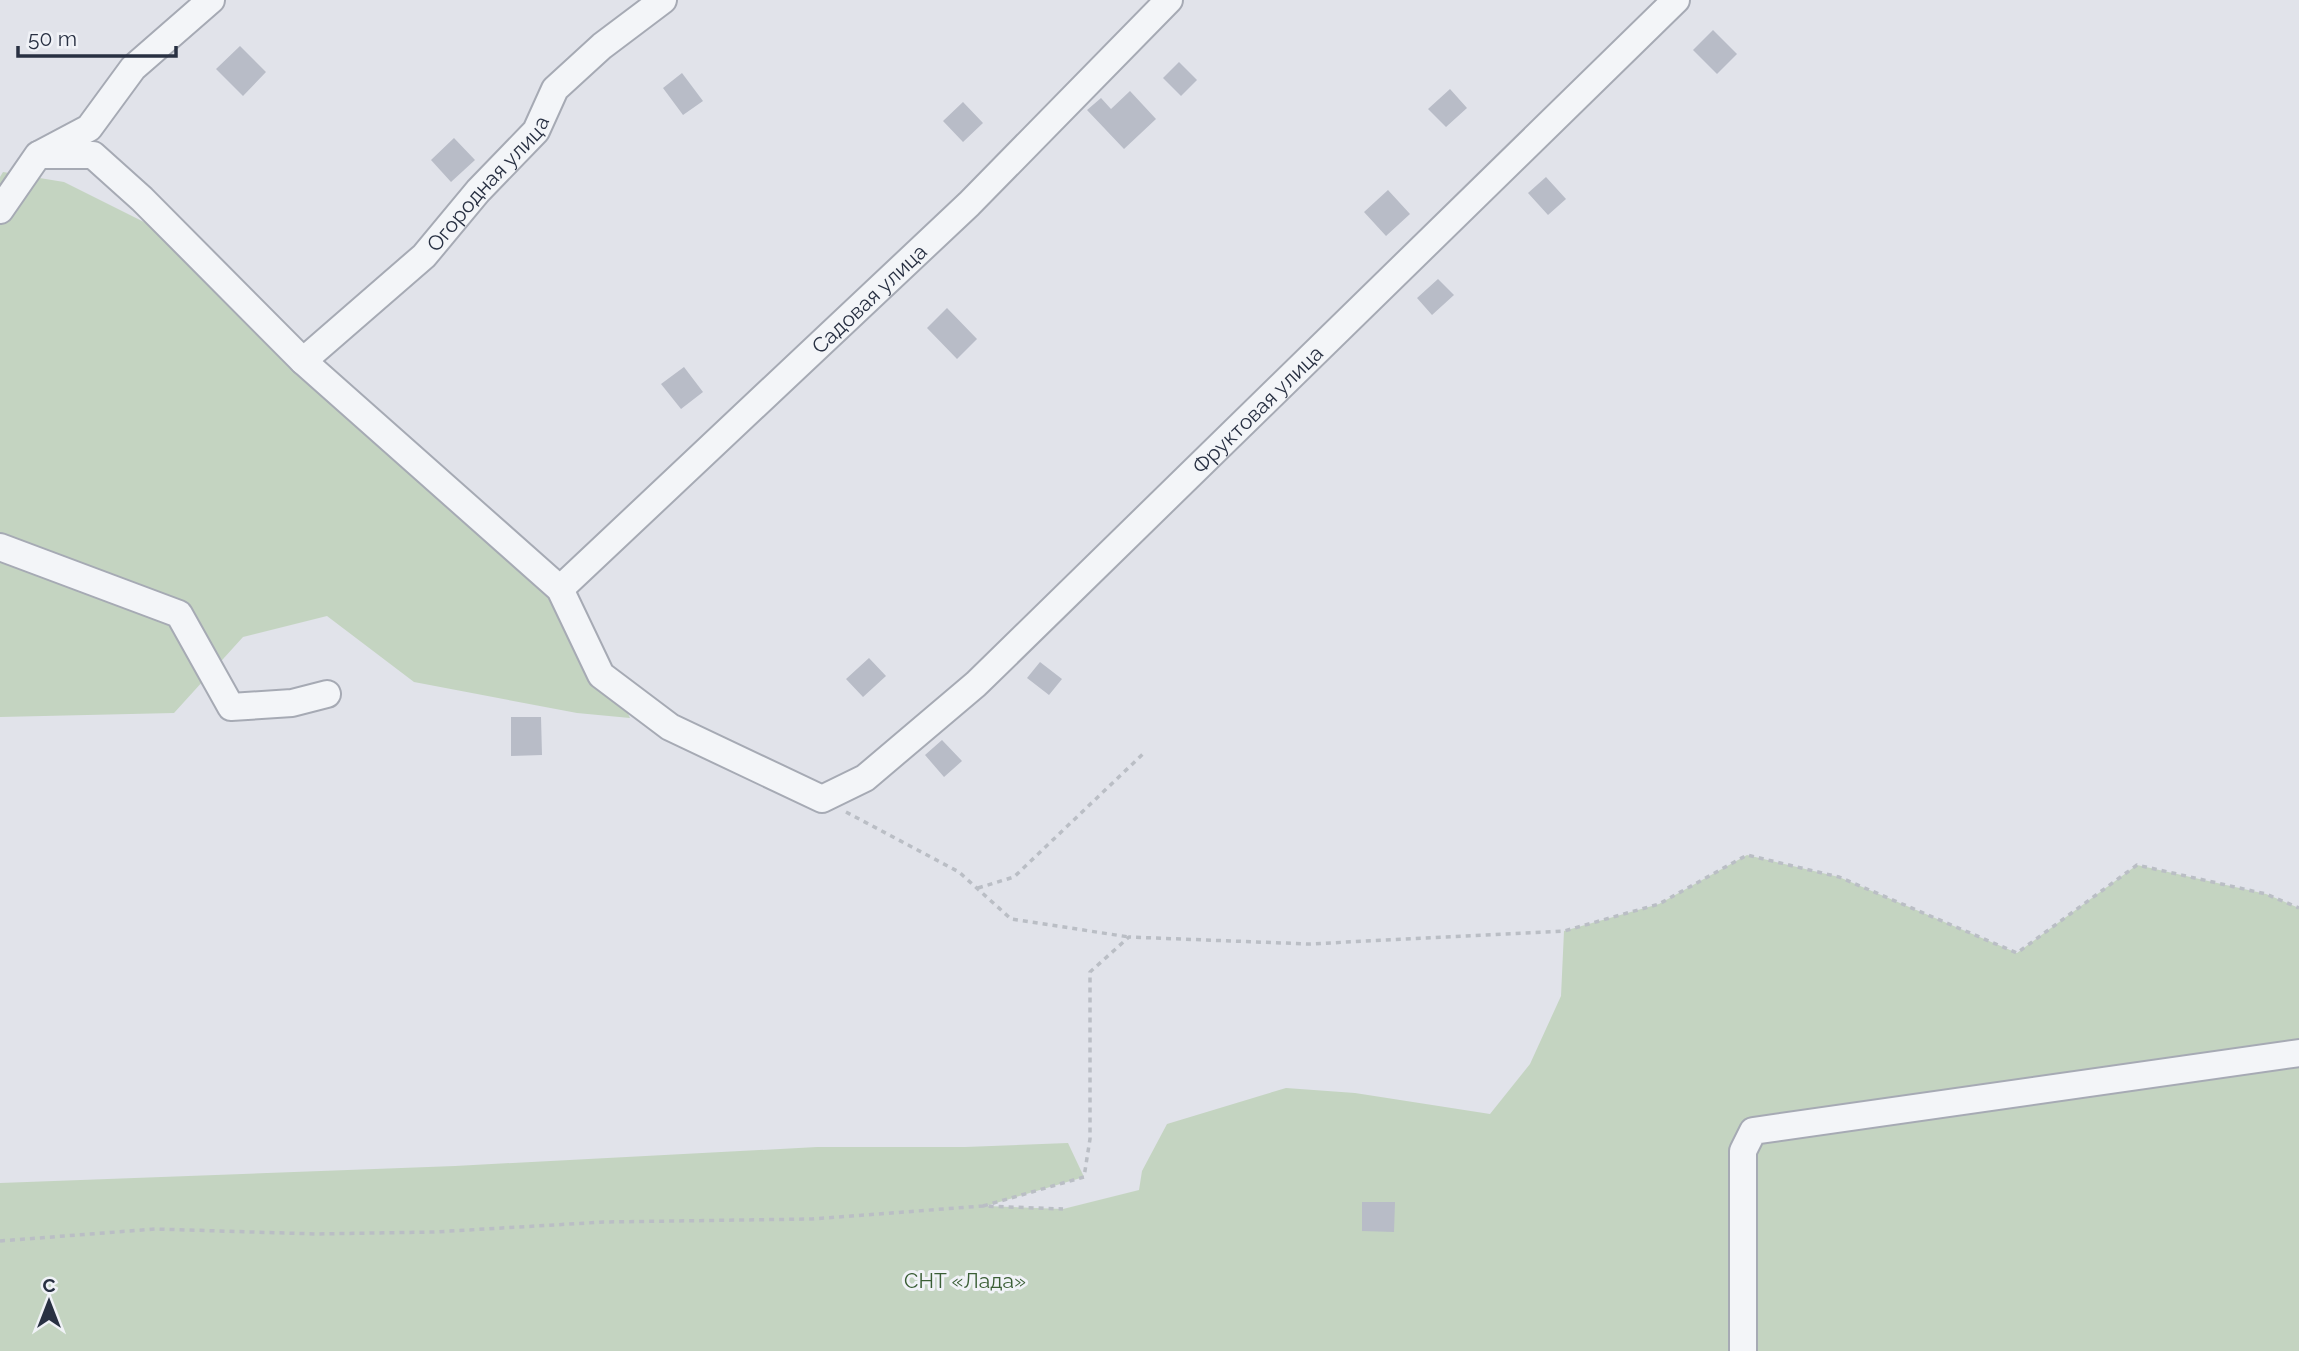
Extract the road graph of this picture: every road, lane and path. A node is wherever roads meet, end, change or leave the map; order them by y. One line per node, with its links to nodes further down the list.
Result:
1 (211, 0): 5 (street)
2 (663, 0): 7 (street, Огородная улица)
3 (1169, 0): 9 (street, Садовая улица)
4 (1676, 0): 12 (street, Фруктовая улица)
5 (38, 155): 6 (street); 7 (street)
6 (0, 210)
7 (303, 361): 9 (street)
8 (0, 547): 10 (street)
9 (560, 589): 12 (street)
10 (327, 694)
11 (1145, 752): 13 (path)
12 (822, 799): 13 (path)
13 (977, 888): 15 (path)
14 (2299, 908): 15 (path)
15 (1129, 937): 17 (path)
16 (2299, 1053): 20 (street)
17 (983, 1206): 18 (path); 19 (path)
18 (1063, 1209)
19 (0, 1241)
20 (1743, 1351)

